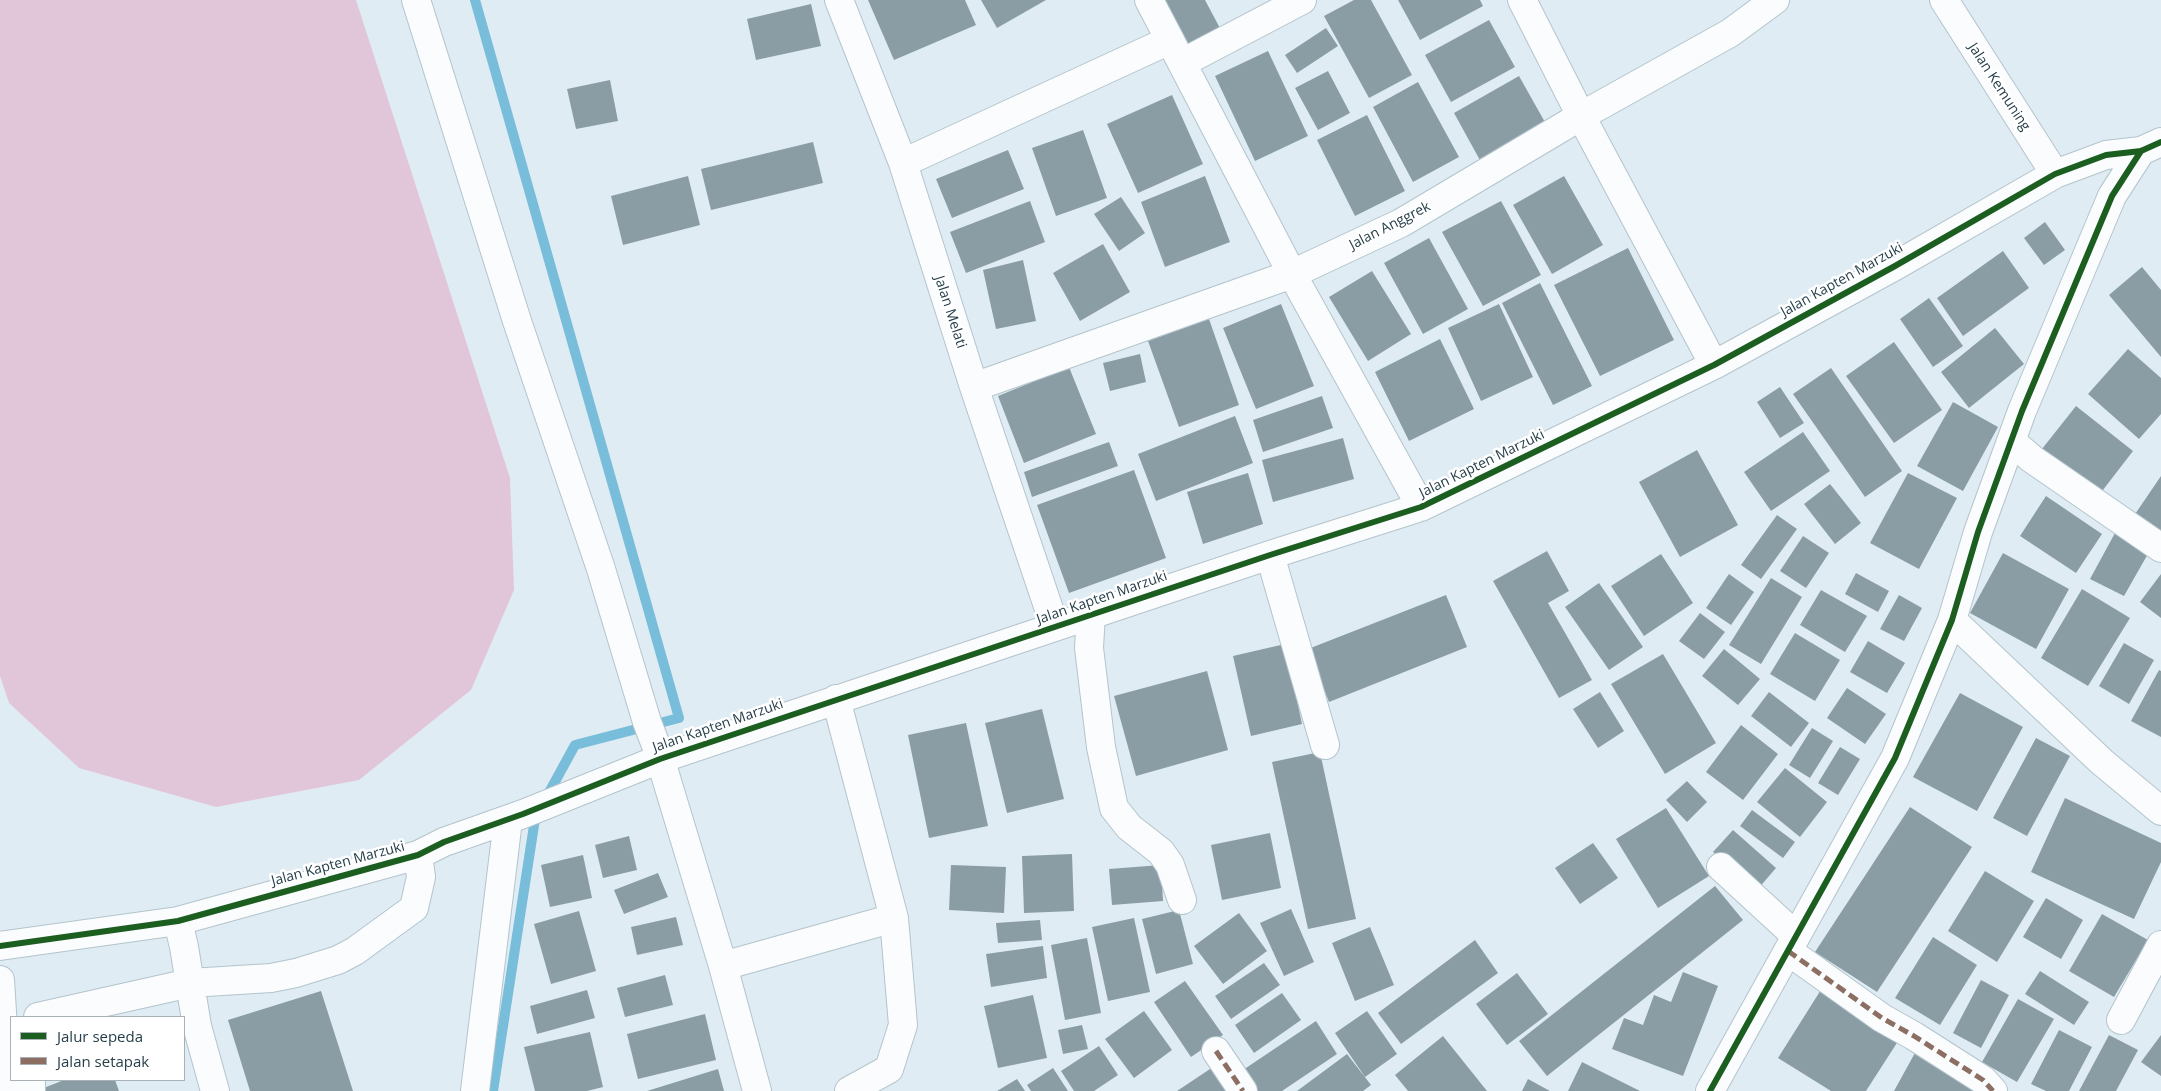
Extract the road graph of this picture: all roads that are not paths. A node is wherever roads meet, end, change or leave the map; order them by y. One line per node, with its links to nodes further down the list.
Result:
1 (416, 0): 24 (street)
2 (838, 0): 11 (street, Jalan Melati)
3 (1150, 0): 8 (street)
4 (1302, 0): 8 (street)
5 (1522, 0): 9 (street)
6 (1775, 0): 9 (street, Jalan Anggrek)
7 (1944, 0): 12 (street, Jalan Kemuning)
8 (1176, 52): 11 (street); 13 (street)
9 (1581, 116): 13 (street, Jalan Anggrek); 14 (street)
10 (2151, 147): 12 (street, Jalan Kapten Marzuki); 16 (street)
11 (903, 163): 15 (street, Jalan Melati)
12 (2055, 174): 14 (street, Jalan Kapten Marzuki)
13 (1292, 274): 15 (street, Jalan Anggrek); 17 (street)
14 (1714, 365): 17 (street, Jalan Kapten Marzuki)
15 (974, 386): 22 (street, Jalan Melati)
16 (2011, 441): 18 (street); 21 (street)
17 (1421, 507): 19 (street, Jalan Kapten Marzuki)
18 (2161, 548)
19 (1270, 555): 20 (street, Jalan Kapten Marzuki); 25 (street)
20 (1091, 614): 22 (street, Jalan Kapten Marzuki); 30 (street)
21 (1952, 620): 26 (street); 33 (street)
22 (1056, 627): 23 (street, Jalan Kapten Marzuki)
23 (836, 699): 24 (street, Jalan Kapten Marzuki); 31 (street)
24 (654, 740): 27 (street, Jalan Kapten Marzuki); 36 (street)
25 (1325, 745)
26 (2161, 811)
27 (516, 817): 28 (street, Jalan Kapten Marzuki); 44 (street)
28 (418, 855): 32 (street, Jalan Kapten Marzuki); 38 (street)
29 (1721, 867): 33 (street)
30 (1182, 900)
31 (894, 918): 36 (street); 46 (street)
32 (178, 921): 35 (street, Jalan Kapten Marzuki); 38 (street)
33 (1792, 944): 48 (street); 49 (street)
34 (2161, 945): 40 (street)
35 (0, 946)
36 (723, 966): 45 (street)
37 (0, 980): 42 (street)
38 (190, 983): 39 (street); 43 (street)
39 (42, 1016)
40 (2121, 1020)
41 (1216, 1051): 47 (street)
42 (7, 1091)
43 (215, 1091)
44 (475, 1091)
45 (757, 1091)
46 (849, 1091)
47 (1243, 1091)
48 (1710, 1091)
49 (1993, 1091)

